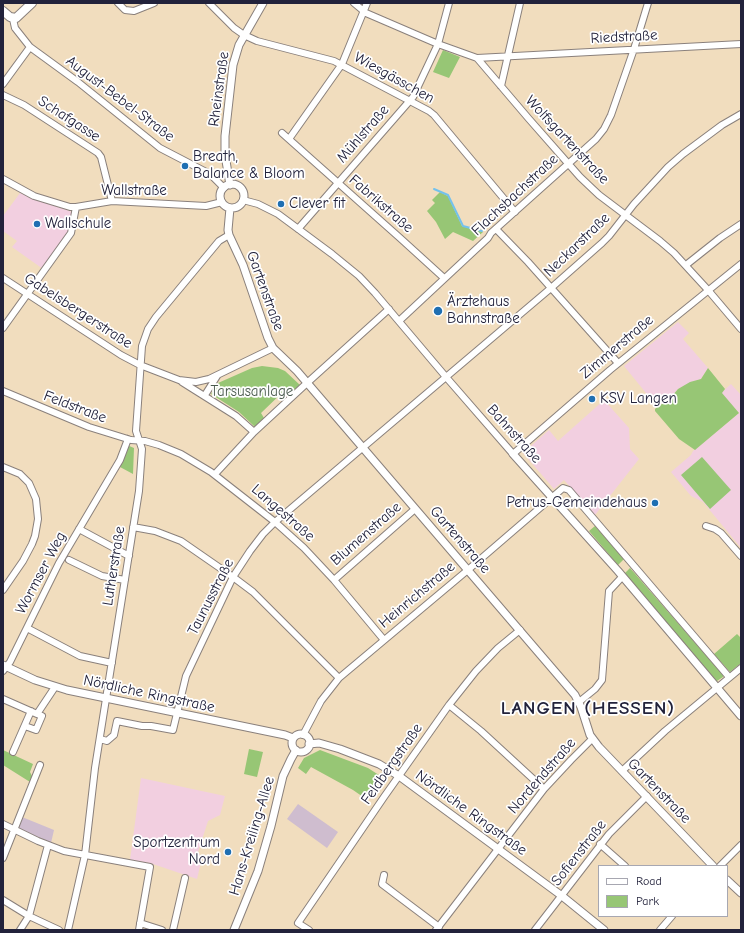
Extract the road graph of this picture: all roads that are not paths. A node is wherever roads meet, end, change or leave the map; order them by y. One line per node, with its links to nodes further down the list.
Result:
1 (32, 3): 13 (main road)
2 (118, 3): 3 (street)
3 (154, 3)
4 (209, 3): 14 (street, Wiesgässchen)
5 (263, 3): 14 (street, Rheinstraße)
6 (354, 3): 12 (street, Wolfsgartenstraße)
7 (367, 3): 12 (street)
8 (449, 3): 15 (street, Mühlstraße)
9 (520, 3): 19 (street)
10 (648, 3): 18 (street, Flachsbachstraße)
11 (3, 11): 13 (main road)
12 (363, 12): 15 (street, Wolfsgartenstraße); 21 (street)
13 (13, 19): 17 (street, August-Bebel-Straße)
14 (244, 35): 21 (street, Wiesgässchen); 32 (street, Rheinstraße)
15 (438, 44): 20 (street, Wolfsgartenstraße); 25 (street, Mühlstraße)
16 (741, 44): 18 (street, Riedstraße)
17 (30, 47): 22 (street); 32 (street, August-Bebel-Straße)
18 (634, 49): 19 (street, Riedstraße); 29 (street, Flachsbachstraße)
19 (508, 57): 20 (street, Riedstraße); 23 (street)
20 (477, 58): 23 (street, Wolfsgartenstraße)
21 (342, 64): 25 (street, Wiesgässchen); 28 (street)
22 (3, 84)
23 (501, 86): 29 (street, Wolfsgartenstraße)
24 (3, 95): 34 (street, Schafgasse)
25 (409, 100): 31 (street, Mühlstraße); 38 (street, Wiesgässchen)
26 (741, 114): 39 (street, Neckarstraße)
27 (282, 133): 28 (street, Fabrikstraße)
28 (288, 139): 31 (street, Fabrikstraße)
29 (567, 164): 38 (street, Flachsbachstraße); 39 (street, Wolfsgartenstraße)
30 (3, 179): 36 (street, Wallstraße)
31 (338, 183): 41 (street, Mühlstraße); 47 (street, Fabrikstraße)
32 (227, 186): 33 (street); 35 (street)
33 (243, 200): 37 (street); 41 (street, Bahnstraße)
34 (112, 201): 35 (street, Wallstraße); 36 (street, Wallstraße)
35 (222, 202): 37 (street)
36 (76, 207): 50 (street)
37 (230, 208): 43 (street, Gartenstraße)
38 (515, 212): 42 (street, Flachsbachstraße)
39 (625, 214): 45 (street, Wolfsgartenstraße); 48 (street, Neckarstraße)
40 (741, 224): 45 (street)
41 (298, 229): 51 (street, Bahnstraße)
42 (496, 229): 47 (street, Flachsbachstraße); 48 (street)
43 (229, 235): 55 (street, Gartenstraße); 57 (street, Lutherstraße)
44 (741, 264): 49 (street, Zimmerstraße)
45 (686, 265): 49 (street, Wolfsgartenstraße)
46 (3, 278): 50 (street, Gabelsbergerstraße)
47 (444, 278): 52 (street, Flachsbachstraße)
48 (551, 288): 56 (street); 59 (street, Neckarstraße)
49 (708, 290): 54 (street, Wolfsgartenstraße); 56 (street, Zimmerstraße)
50 (27, 295): 53 (street); 57 (street, Gabelsbergerstraße)
51 (389, 309): 52 (street, Bahnstraße); 61 (street)
52 (399, 321): 59 (street, Bahnstraße)
53 (3, 328)
54 (741, 329)
55 (274, 348): 58 (street); 61 (street, Gartenstraße)
56 (618, 363): 68 (street, Zimmerstraße)
57 (140, 365): 60 (street, Gabelsbergerstraße); 66 (street, Lutherstraße)
58 (217, 376): 60 (street); 63 (street)
59 (446, 377): 67 (street, Taunusstraße); 68 (street, Bahnstraße)
60 (179, 380): 63 (street)
61 (307, 383): 64 (street); 67 (street, Gartenstraße)
62 (3, 392): 65 (street, Feldstraße)
63 (205, 395): 64 (street)
64 (254, 432): 70 (street)
65 (128, 439): 66 (street, Feldstraße); 76 (street, Wormser Weg)
66 (140, 440): 70 (street, Langestraße); 75 (street, Lutherstraße)
67 (362, 448): 72 (street, Gartenstraße); 73 (street, Taunusstraße)
68 (513, 454): 71 (street, Bahnstraße)
69 (3, 467): 85 (street)
70 (214, 474): 73 (street, Langestraße)
71 (552, 497): 80 (street, Heinrichstraße); 82 (street, Bahnstraße); 92 (street, Heinrichstraße)
72 (415, 508): 80 (street, Gartenstraße); 84 (street, Blumenstraße)
73 (275, 522): 81 (street, Taunusstraße); 84 (street, Langestraße)
74 (706, 526): 78 (street)
75 (133, 527): 77 (street, Lutherstraße); 81 (street)
76 (78, 529): 77 (street, Wormser Weg); 86 (street, Wormser Weg)
77 (128, 556): 83 (street, Lutherstraße)
78 (741, 556)
79 (70, 560): 83 (street)
80 (468, 569): 87 (street, Gartenstraße); 88 (street, Heinrichstraße)
81 (233, 577): 93 (street); 101 (street, Taunusstraße)
82 (622, 577): 95 (street, Bahnstraße); 98 (street)
83 (125, 580): 89 (street, Lutherstraße)
84 (334, 580): 88 (street, Langestraße)
85 (3, 590)
86 (27, 628): 89 (street, Wormser Weg); 90 (street, Wormser Weg)
87 (520, 630): 98 (street, Gartenstraße); 99 (street, Feldbergstraße)
88 (384, 640): 93 (street, Heinrichstraße)
89 (112, 663): 97 (street, Lutherstraße)
90 (4, 667): 94 (street, Nördliche Ringstraße)
91 (741, 668): 92 (street)
92 (729, 677): 95 (street)
93 (339, 678): 104 (street, Heinrichstraße)
94 (55, 687): 97 (street, Nördliche Ringstraße); 100 (street)
95 (717, 687): 102 (street, Bahnstraße); 112 (street)
96 (3, 698): 100 (street)
97 (106, 699): 101 (street, Nördliche Ringstraße); 106 (street, Lutherstraße)
98 (579, 702): 107 (street, Gartenstraße)
99 (450, 705): 113 (street, Feldbergstraße); 114 (street)
100 (34, 713): 103 (street); 103 (street)
101 (178, 714): 105 (street, Nördliche Ringstraße); 106 (street, Taunusstraße)
102 (741, 716)
103 (25, 726): 110 (street)
104 (303, 735): 105 (street); 108 (street)
105 (293, 738): 109 (street)
106 (100, 739): 122 (street, Lutherstraße)
107 (592, 739): 112 (street, Gartenstraße); 114 (street, Nordendstraße)
108 (309, 744): 109 (street, Nördliche Ringstraße); 113 (street, Nördliche Ringstraße)
109 (296, 750): 142 (street, Hans-Kreiling-Allee)
110 (13, 752)
111 (40, 765): 117 (street)
112 (622, 771): 115 (street, Gartenstraße)
113 (399, 776): 121 (street, Nördliche Ringstraße); 143 (street, Feldbergstraße)
114 (544, 789): 121 (street, Nordendstraße)
115 (647, 796): 118 (street, Sofienstraße); 125 (street, Gartenstraße)
116 (3, 824): 117 (street)
117 (14, 830): 119 (street); 123 (street)
118 (600, 844): 124 (street); 131 (street, Sofienstraße)
119 (48, 845): 122 (street); 133 (street)
120 (741, 845): 126 (street)
121 (499, 849): 131 (street, Nördliche Ringstraße); 136 (street, Nordendstraße)
122 (85, 855): 135 (street); 139 (street, Lutherstraße)
123 (3, 858)
124 (624, 865)
125 (712, 865)
126 (721, 865)
127 (384, 875): 136 (street, Nordendstraße)
128 (185, 878): 141 (street)
129 (728, 881): 130 (street)
130 (741, 893)
131 (562, 896): 144 (street, Sofienstraße); 145 (street, Nördliche Ringstraße)
132 (3, 900): 133 (street)
133 (29, 916): 137 (street); 138 (street)
134 (671, 917): 146 (street)
135 (140, 927): 140 (street)
136 (437, 928)
137 (20, 930)
138 (59, 930)
139 (68, 930)
140 (162, 930)
141 (174, 930)
142 (234, 930)
143 (309, 930)
144 (535, 930)
145 (604, 930)
146 (660, 930)

